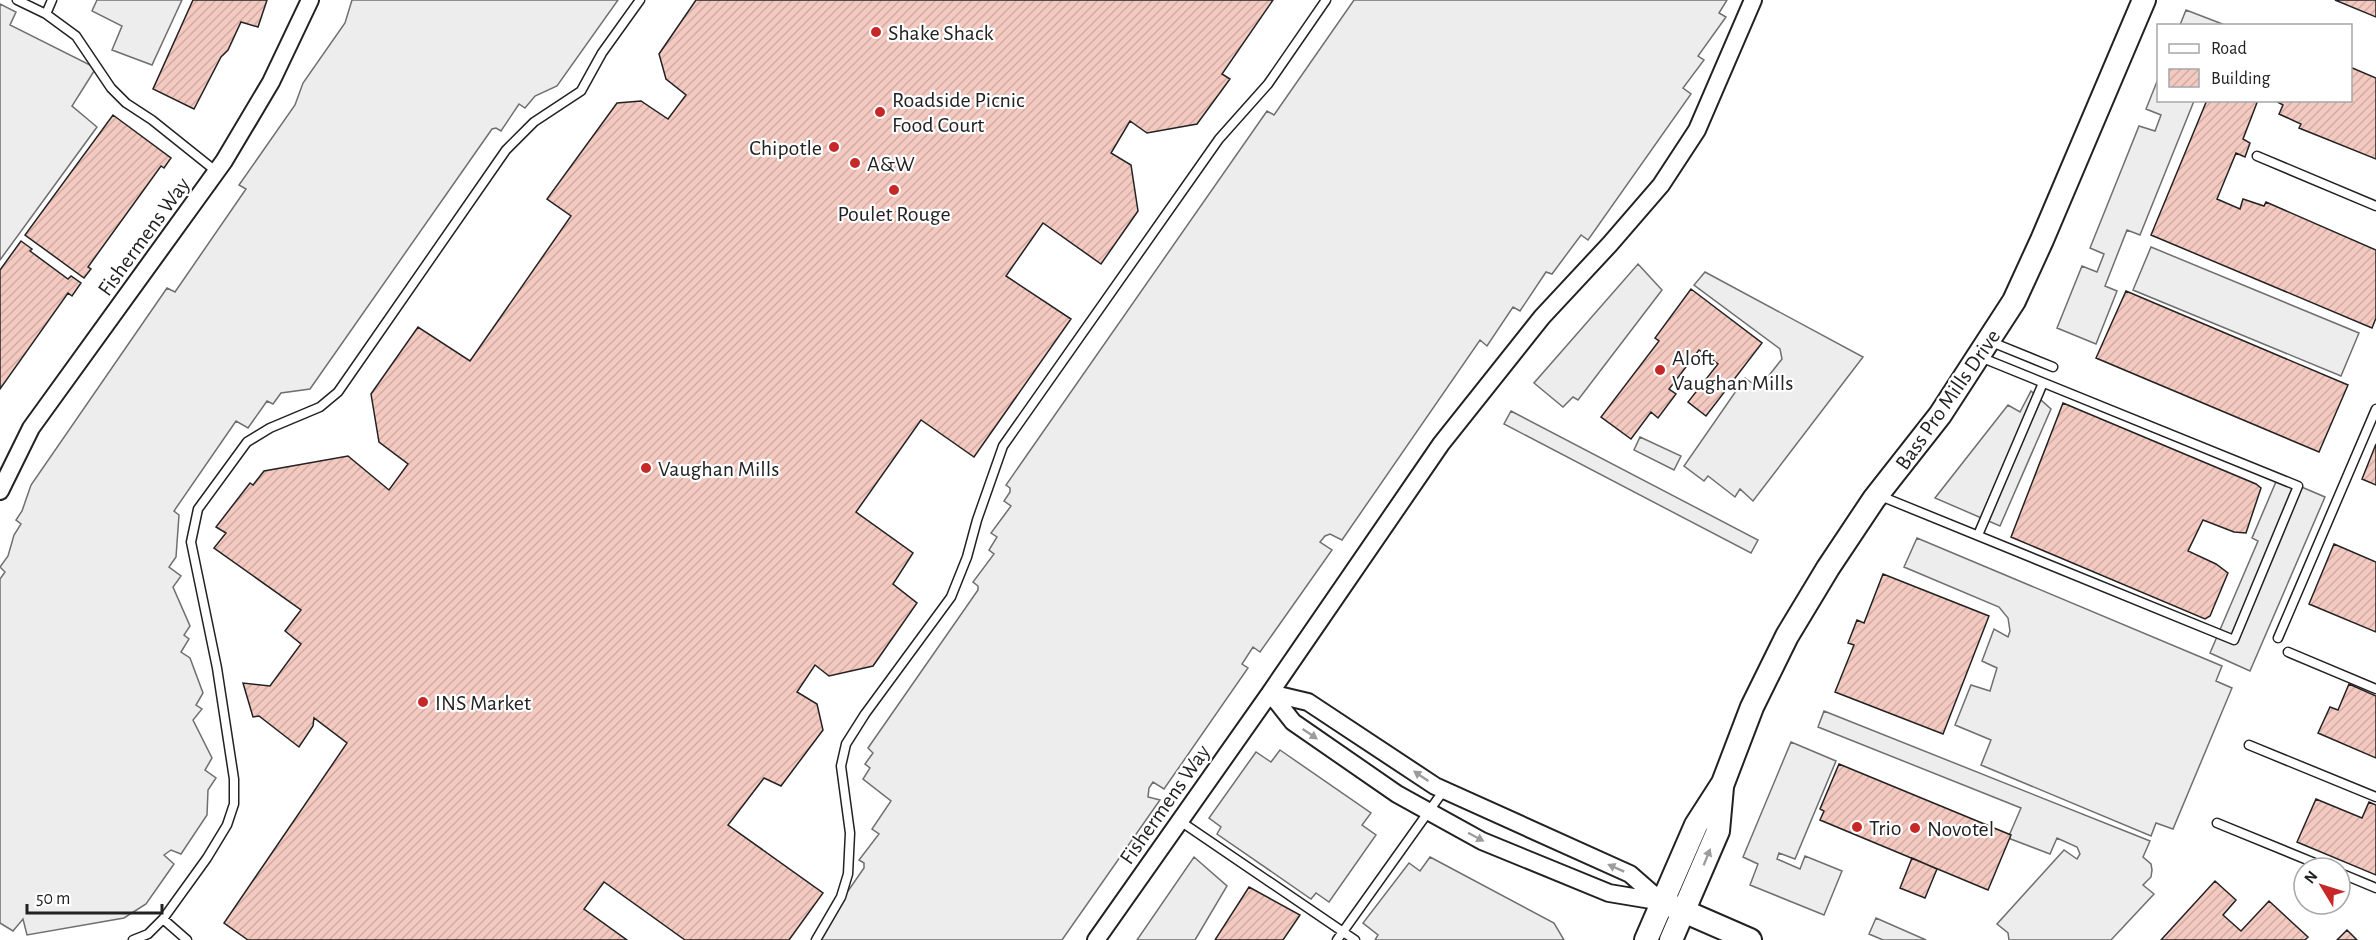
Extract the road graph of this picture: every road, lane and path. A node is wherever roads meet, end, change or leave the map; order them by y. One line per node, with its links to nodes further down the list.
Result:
1 (17, 0): 8 (lane)
2 (52, 0): 8 (lane)
3 (310, 0): 10 (street, Fishermens Way)
4 (640, 0): 35 (lane)
5 (1326, 0): 39 (lane)
6 (1753, 0): 22 (street, Fishermens Way)
7 (2144, 0): 12 (street, Bass Pro Mills Drive)
8 (46, 14): 10 (lane)
9 (2257, 156): 11 (lane)
10 (216, 172): 16 (street, Fishermens Way)
11 (2376, 206)
12 (1984, 349): 13 (lane); 14 (lane); 17 (street, Bass Pro Mills Drive)
13 (2053, 367)
14 (2043, 382): 18 (lane); 18 (lane)
15 (2376, 409): 19 (lane)
16 (0, 491)
17 (1878, 495): 18 (lane); 24 (street, Bass Pro Mills Drive)
18 (1978, 535)
19 (2278, 638)
20 (2288, 652): 21 (lane)
21 (2376, 689)
22 (1270, 693): 25 (street, one-way to 22); 27 (street, one-way to 27); 28 (street, Fishermens Way)
23 (2249, 745): 26 (lane)
24 (1723, 783): 33 (street, Bass Pro Mills Drive); 34 (street, Bass Pro Mills Drive, one-way to 24)
25 (1444, 790): 27 (lane); 33 (street, one-way to 25)
26 (2376, 797)
27 (1429, 811): 33 (street, one-way to 33); 36 (lane)
28 (1180, 821): 36 (lane); 40 (street, Fishermens Way)
29 (2217, 823): 30 (lane)
30 (2298, 856)
31 (2352, 878): 32 (lane)
32 (2376, 888)
33 (1663, 902): 34 (street); 43 (street, Bass Pro Mills Drive)
34 (1684, 911): 44 (street, Bass Pro Mills Drive); 45 (street)
35 (163, 920): 37 (lane); 38 (lane)
36 (1342, 931): 41 (lane); 42 (lane)
37 (133, 940)
38 (187, 940)
39 (816, 940)
40 (1096, 940)
41 (1337, 940)
42 (1355, 940)
43 (1646, 940)
44 (1671, 940)
45 (1750, 940)

